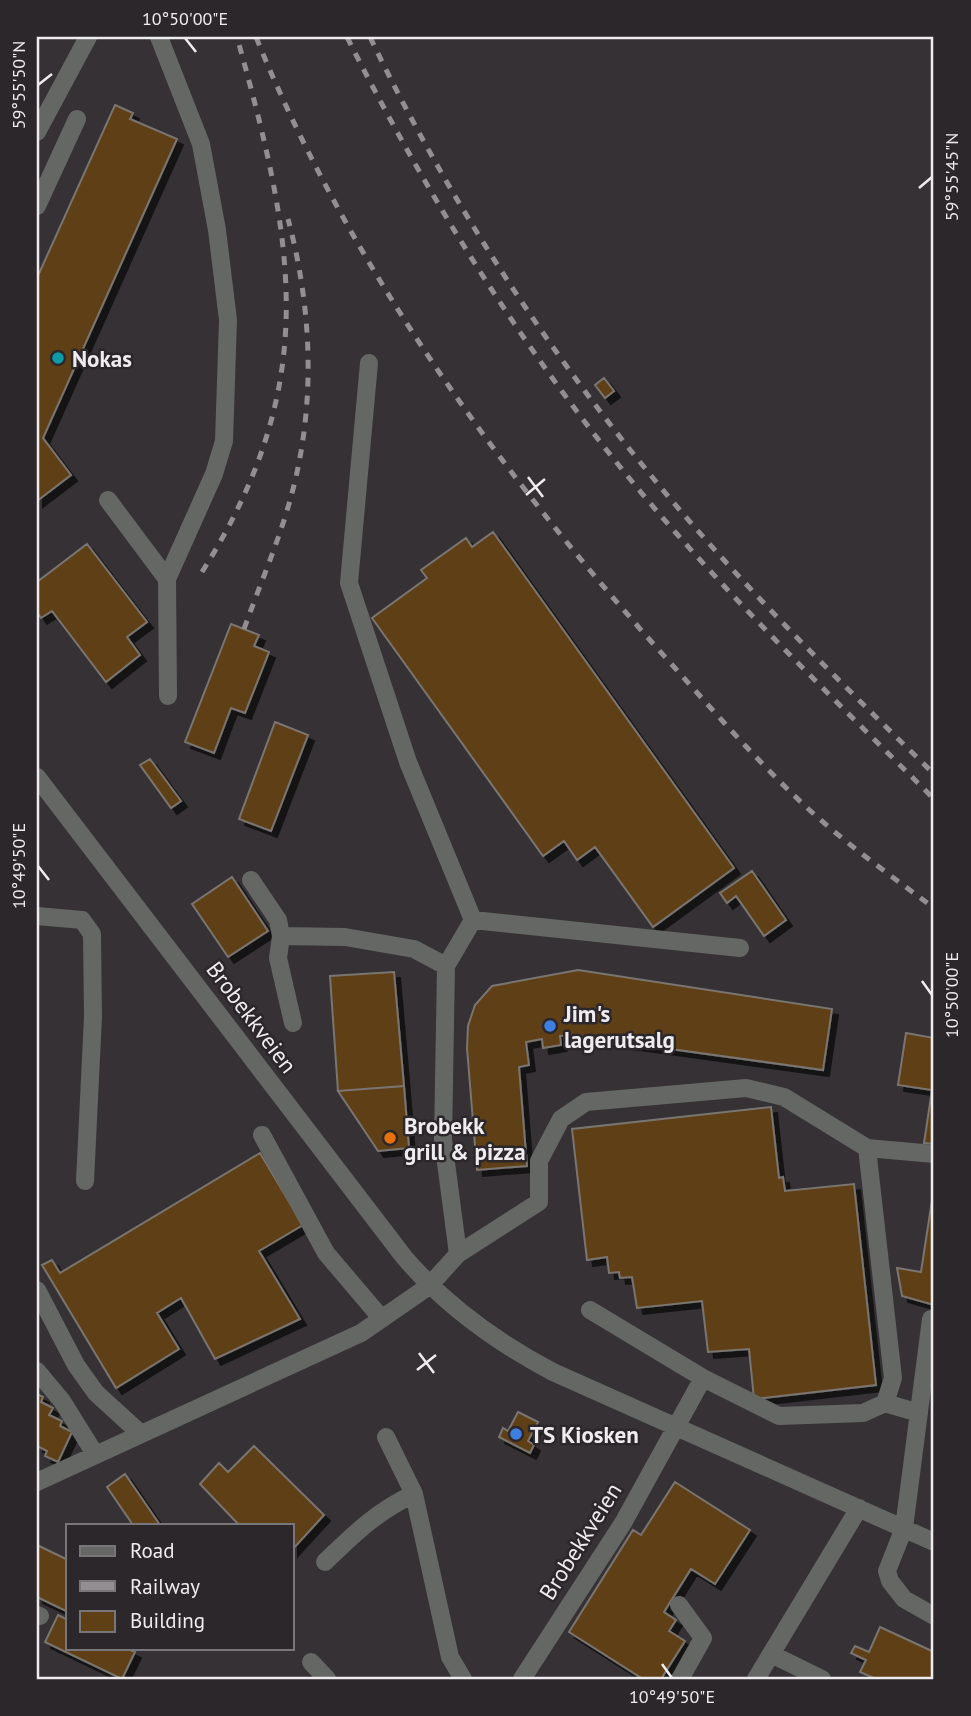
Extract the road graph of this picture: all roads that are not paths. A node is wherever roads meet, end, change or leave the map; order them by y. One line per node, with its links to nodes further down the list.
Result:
1 (88, 37): 4 (street)
2 (159, 37): 8 (street)
3 (78, 118): 5 (street)
4 (37, 132)
5 (37, 206)
6 (369, 363): 13 (street)
7 (107, 500): 8 (street)
8 (167, 579): 9 (street)
9 (168, 696)
10 (37, 777): 23 (street, Brobekkveien)
11 (251, 880): 14 (street)
12 (37, 916): 21 (street)
13 (473, 920): 15 (street); 16 (street)
14 (281, 936): 16 (street); 17 (street)
15 (740, 948)
16 (446, 966): 22 (street)
17 (293, 1023)
18 (261, 1135): 26 (street)
19 (867, 1148): 20 (street); 22 (street); 30 (street)
20 (934, 1154)
21 (85, 1181)
22 (458, 1254): 23 (street)
23 (429, 1286): 26 (street); 32 (street, Brobekkveien)
24 (37, 1290): 33 (street)
25 (590, 1310): 29 (street)
26 (382, 1319): 33 (street)
27 (930, 1319): 31 (street)
28 (37, 1371): 35 (street)
29 (703, 1378): 30 (street); 32 (street)
30 (885, 1403): 31 (street)
31 (919, 1413): 39 (street)
32 (677, 1426): 38 (street, Brobekkveien); 48 (street, Brobekkveien)
33 (141, 1434): 35 (street)
34 (386, 1437): 37 (street)
35 (95, 1454): 36 (street)
36 (37, 1482)
37 (414, 1494): 41 (street); 47 (street)
38 (859, 1508): 39 (street, Brobekkveien); 44 (street)
39 (904, 1528): 40 (street, Brobekkveien); 43 (street)
40 (934, 1542)
41 (325, 1562)
42 (679, 1605): 49 (street)
43 (934, 1616)
44 (771, 1654): 50 (street); 51 (street)
45 (311, 1662): 46 (street)
46 (327, 1679)
47 (464, 1679)
48 (522, 1679)
49 (680, 1679)
50 (757, 1679)
51 (822, 1679)

